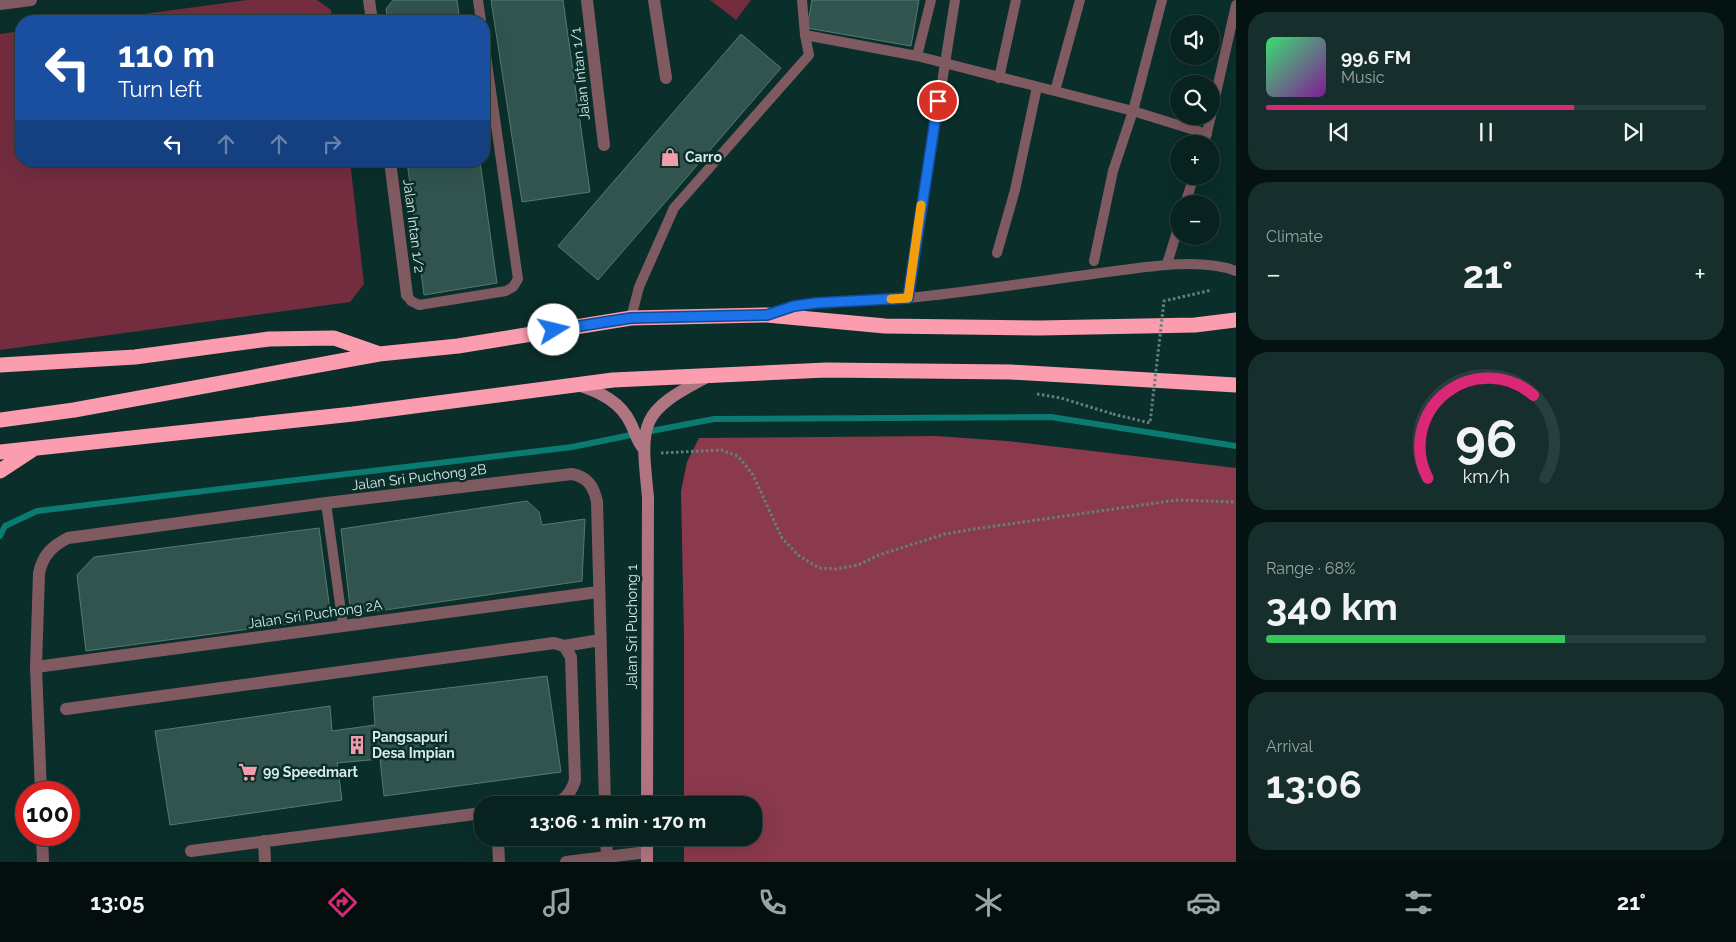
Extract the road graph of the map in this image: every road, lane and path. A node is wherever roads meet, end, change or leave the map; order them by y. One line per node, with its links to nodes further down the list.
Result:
1 (31, 0): 12 (street)
2 (369, 0): 14 (street)
3 (478, 0): 15 (lane)
4 (587, 0): 27 (street, Jalan Intan 1/1)
5 (654, 0): 20 (street)
6 (802, 0): 16 (lane)
7 (931, 0): 17 (lane)
8 (955, 0): 18 (lane)
9 (1016, 0): 21 (lane)
10 (1080, 0): 24 (lane)
11 (1162, 0): 25 (lane)
12 (0, 4)
13 (1236, 5): 19 (lane)
14 (371, 15)
15 (480, 15)
16 (805, 35): 17 (lane); 38 (lane)
17 (917, 56): 18 (lane)
18 (945, 64): 21 (lane); 36 (lane)
19 (1220, 75)
20 (666, 78)
21 (999, 78): 23 (lane)
22 (490, 84): 35 (lane)
23 (1037, 87): 24 (lane); 30 (lane)
24 (1055, 91): 25 (lane)
25 (1133, 111): 26 (lane); 31 (lane)
26 (1195, 135)
27 (604, 145)
28 (391, 167): 35 (street, Jalan Intan 1/2)
29 (1173, 245): 32 (lane)
30 (997, 253)
31 (1094, 261)
32 (1167, 264): 33 (lane); 36 (lane)
33 (1236, 271)
34 (1212, 290): 45 (path, bridge)
35 (407, 295)
36 (908, 298): 37 (lane)
37 (767, 315): 38 (highway); 39 (highway)
38 (631, 318): 40 (highway)
39 (1236, 320)
40 (379, 354): 41 (highway); 46 (highway)
41 (0, 365)
42 (711, 375): 43 (highway); 44 (highway); 48 (street, Jalan Sri Puchong 1)
43 (575, 384): 47 (highway); 48 (street, Jalan Sri Puchong 1)
44 (1236, 385)
45 (1032, 393)
46 (0, 420)
47 (38, 446): 49 (highway); 50 (highway)
48 (642, 446): 51 (path); 62 (street, Jalan Sri Puchong 1)
49 (0, 452)
50 (0, 471)
51 (1236, 502)
52 (326, 503): 53 (street, Jalan Sri Puchong 2B); 54 (lane); 57 (street, Jalan Sri Puchong 2B)
53 (598, 592): 54 (street, Jalan Sri Puchong 2A); 55 (street, Jalan Sri Puchong 2B)
54 (343, 626): 57 (street, Jalan Sri Puchong 2A)
55 (600, 640): 56 (street); 61 (street, Jalan Sri Puchong 2B)
56 (564, 646): 58 (street); 60 (street)
57 (36, 667): 59 (street, Jalan Sri Puchong 2B)
58 (66, 709)
59 (40, 781)
60 (566, 796)
61 (605, 796)
62 (647, 796)
63 (474, 814): 64 (street)
64 (264, 841): 68 (street); 72 (street)
65 (42, 846): 71 (street)
66 (499, 846): 73 (street)
67 (606, 846): 69 (street)
68 (191, 851)
69 (607, 857): 70 (street); 74 (street)
70 (647, 857)
71 (43, 862)
72 (265, 862)
73 (500, 862)
74 (566, 862)

